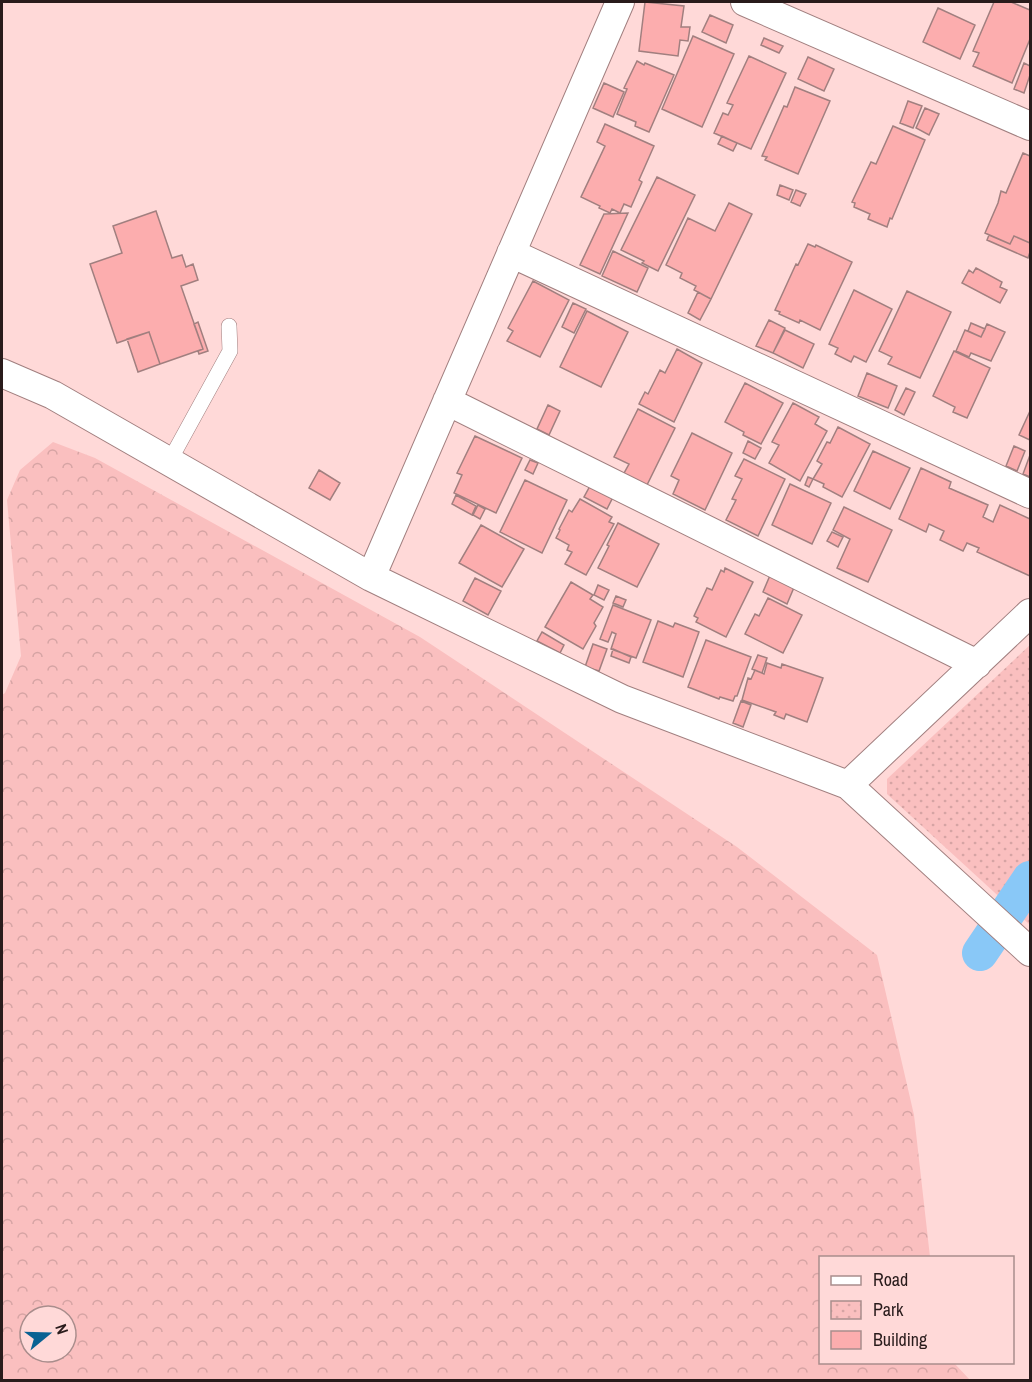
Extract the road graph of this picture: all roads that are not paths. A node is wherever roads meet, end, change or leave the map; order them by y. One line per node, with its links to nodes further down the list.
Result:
1 (620, 2): 4 (street)
2 (745, 2): 3 (street)
3 (1030, 126)
4 (511, 253): 7 (street); 9 (street)
5 (229, 326): 8 (lane)
6 (2, 373): 8 (street)
7 (447, 400): 10 (street); 12 (street)
8 (169, 462): 10 (street)
9 (1030, 494)
10 (370, 577): 13 (street)
11 (1030, 613): 12 (street)
12 (977, 664): 13 (street)
13 (849, 785): 14 (street)
14 (1030, 952)

